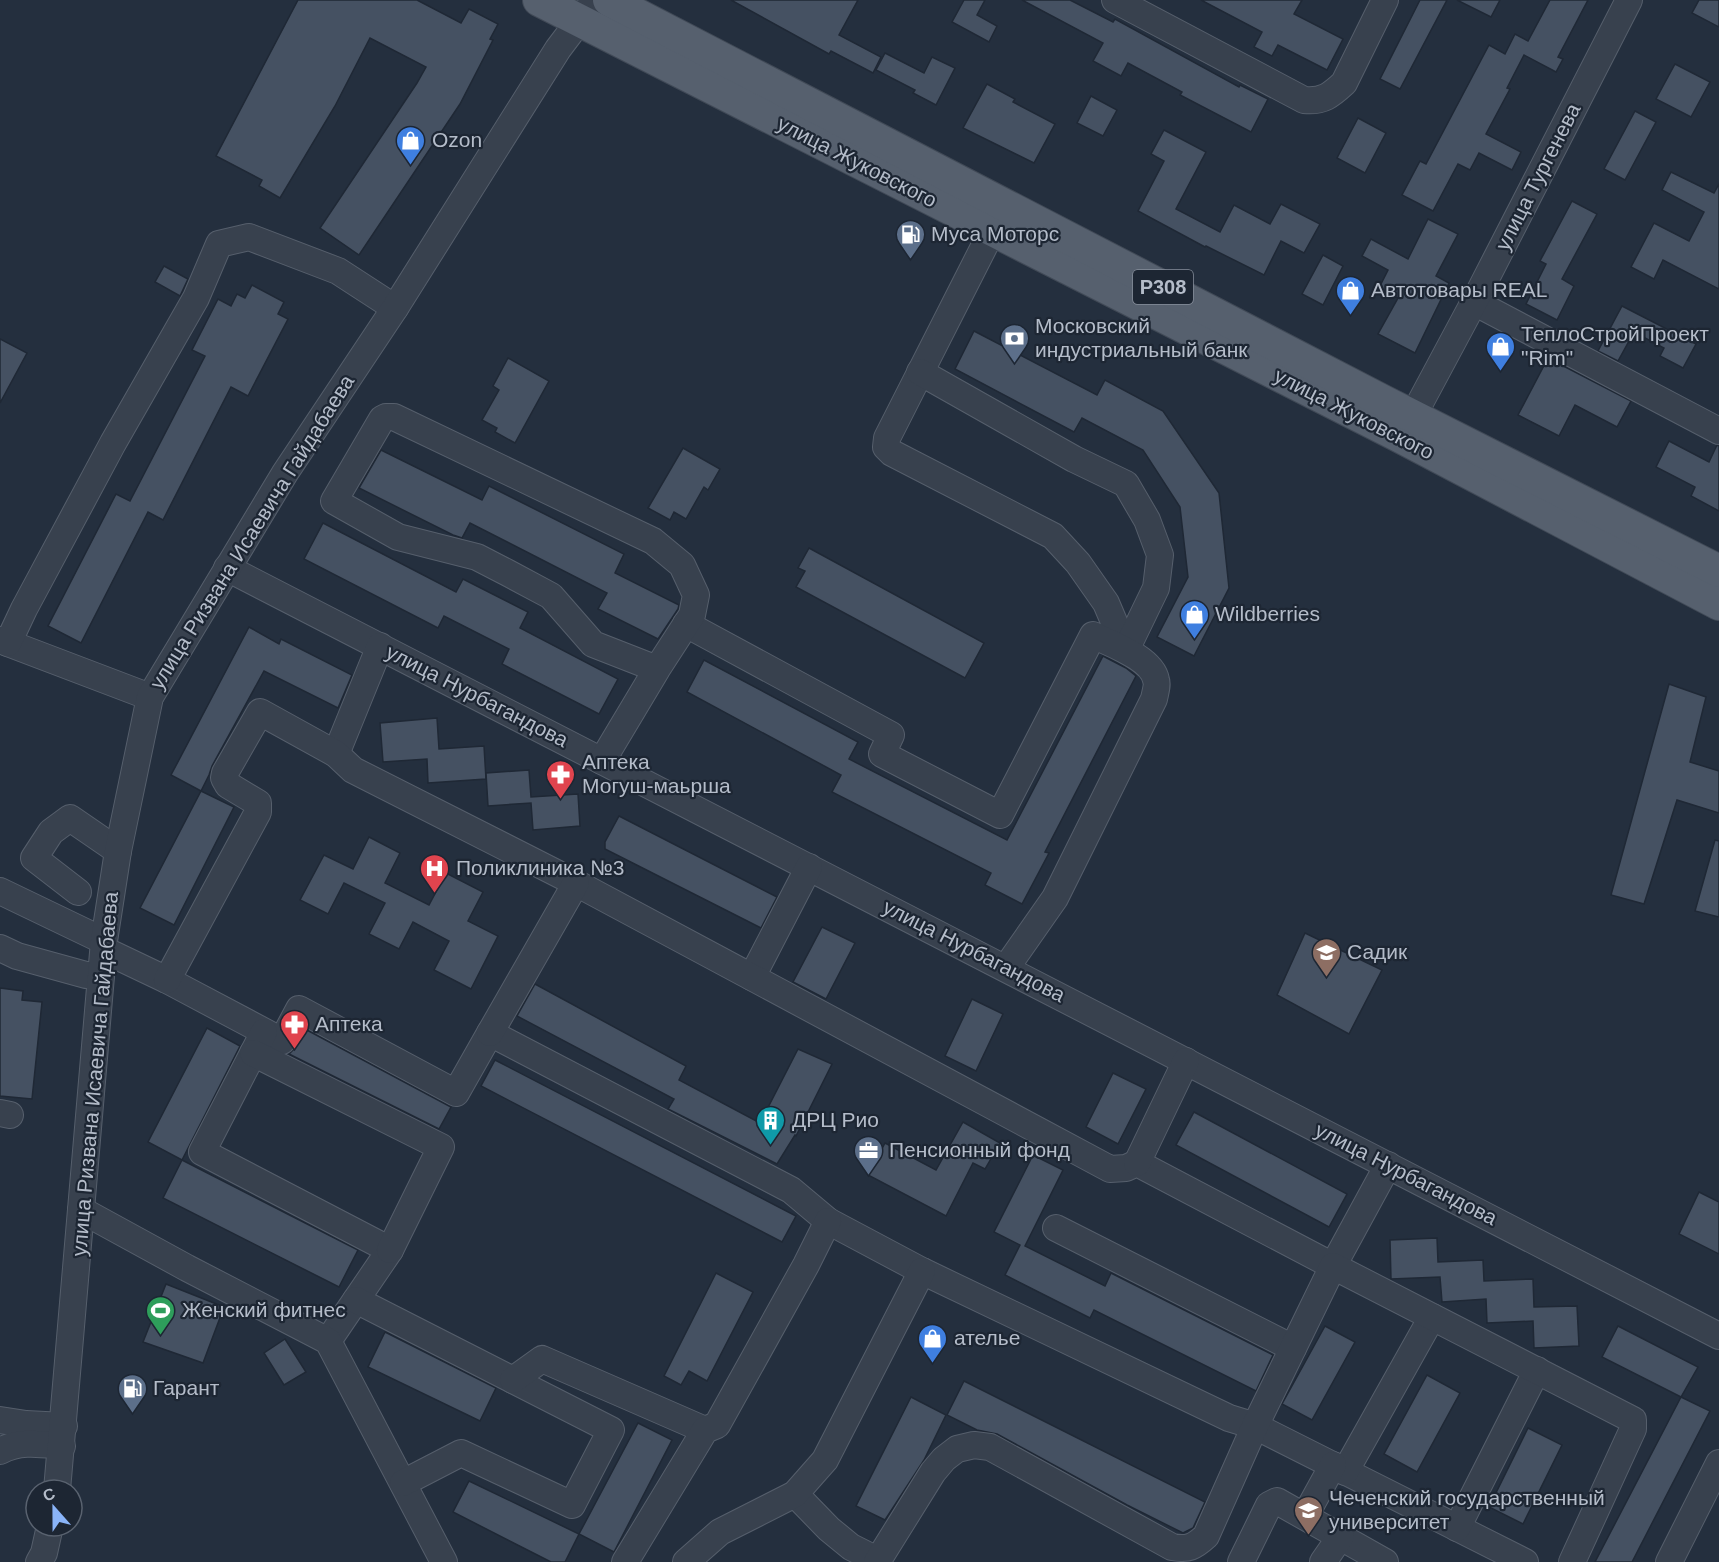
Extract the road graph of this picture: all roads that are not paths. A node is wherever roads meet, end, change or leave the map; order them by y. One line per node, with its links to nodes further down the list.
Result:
1 (539, 0): 6 (main road, улица Жуковского / P308)
2 (609, 0): 11 (main road, P308)
3 (1115, 0): 4 (street)
4 (1385, 0)
5 (1629, 0): 8 (street, улица Тургенева)
6 (586, 11): 7 (main road, улица Жуковского / P308); 9 (street, улица Ризвана Исаевича Гайдабаева)
7 (992, 231): 10 (street); 15 (main road, улица Жуковского / P308)
8 (1474, 302): 11 (street, улица Тургенева); 12 (street)
9 (395, 308): 13 (street, улица Ризвана Исаевича Гайдабаева); 17 (street)
10 (920, 372): 19 (street); 19 (street)
11 (1413, 416): 14 (main road, P308)
12 (1719, 431)
13 (227, 568): 18 (street, улица Нурбагандова); 21 (street, улица Ризвана Исаевича Гайдабаева)
14 (1719, 571)
15 (1719, 604)
16 (686, 624): 19 (street); 20 (street); 20 (street)
17 (4, 641): 21 (street)
18 (380, 646): 22 (street); 23 (street, улица Нурбагандова)
19 (1126, 650): 31 (street)
20 (657, 669): 23 (street)
21 (150, 697): 24 (street, улица Ризвана Исаевича Гайдабаева)
22 (336, 754): 26 (street); 34 (street)
23 (602, 760): 25 (street, улица Нурбагандова)
24 (118, 852): 28 (street); 29 (street, улица Ризвана Исаевича Гайдабаева)
25 (809, 867): 31 (street, улица Нурбагандова); 33 (street)
26 (576, 882): 33 (street); 35 (street)
27 (0, 891): 29 (street)
28 (78, 892)
29 (104, 946): 32 (street, улица Ризвана Исаевича Гайдабаева); 34 (street)
30 (0, 948): 32 (street)
31 (1006, 968): 37 (street, улица Нурбагандова)
32 (100, 975): 40 (street, улица Ризвана Исаевича Гайдабаева)
33 (752, 977): 38 (street)
34 (167, 980): 36 (street)
35 (490, 1033): 36 (street); 41 (street)
36 (258, 1042): 43 (street); 43 (street)
37 (1185, 1060): 38 (street); 39 (street, улица Нурбагандова)
38 (1137, 1163): 44 (street)
39 (1389, 1165): 44 (street); 48 (street, улица Нурбагандова)
40 (81, 1210): 49 (street); 56 (street, улица Ризвана Исаевича Гайдабаева)
41 (828, 1221): 45 (street); 55 (street)
42 (1056, 1228): 50 (street)
43 (390, 1250): 46 (street)
44 (1333, 1266): 47 (street); 50 (street)
45 (922, 1271): 54 (street); 62 (street)
46 (356, 1300): 49 (street); 52 (street)
47 (1432, 1317): 51 (street); 59 (street)
48 (1719, 1336)
49 (328, 1341): 61 (street)
50 (1293, 1348): 54 (street)
51 (1537, 1370): 64 (street); 76 (street)
52 (513, 1380): 55 (street); 61 (street)
53 (0, 1420): 56 (street)
54 (1255, 1426): 59 (street); 67 (street)
55 (705, 1430): 70 (street)
56 (63, 1436): 57 (street); 60 (street, улица Ризвана Исаевича Гайдабаева)
57 (0, 1451)
58 (1719, 1462): 77 (street)
59 (1339, 1469): 63 (street); 64 (street)
60 (58, 1478)
61 (403, 1483): 69 (street)
62 (795, 1494): 67 (street); 71 (street)
63 (1305, 1516): 65 (street); 72 (street)
64 (1457, 1528): 75 (street)
65 (1341, 1536): 73 (street); 74 (street)
66 (47, 1538): 68 (street)
67 (877, 1561)
68 (39, 1562)
69 (444, 1562)
70 (625, 1562)
71 (686, 1562)
72 (1241, 1562)
73 (1323, 1562)
74 (1385, 1562)
75 (1525, 1562)
76 (1572, 1562)
77 (1670, 1562)

